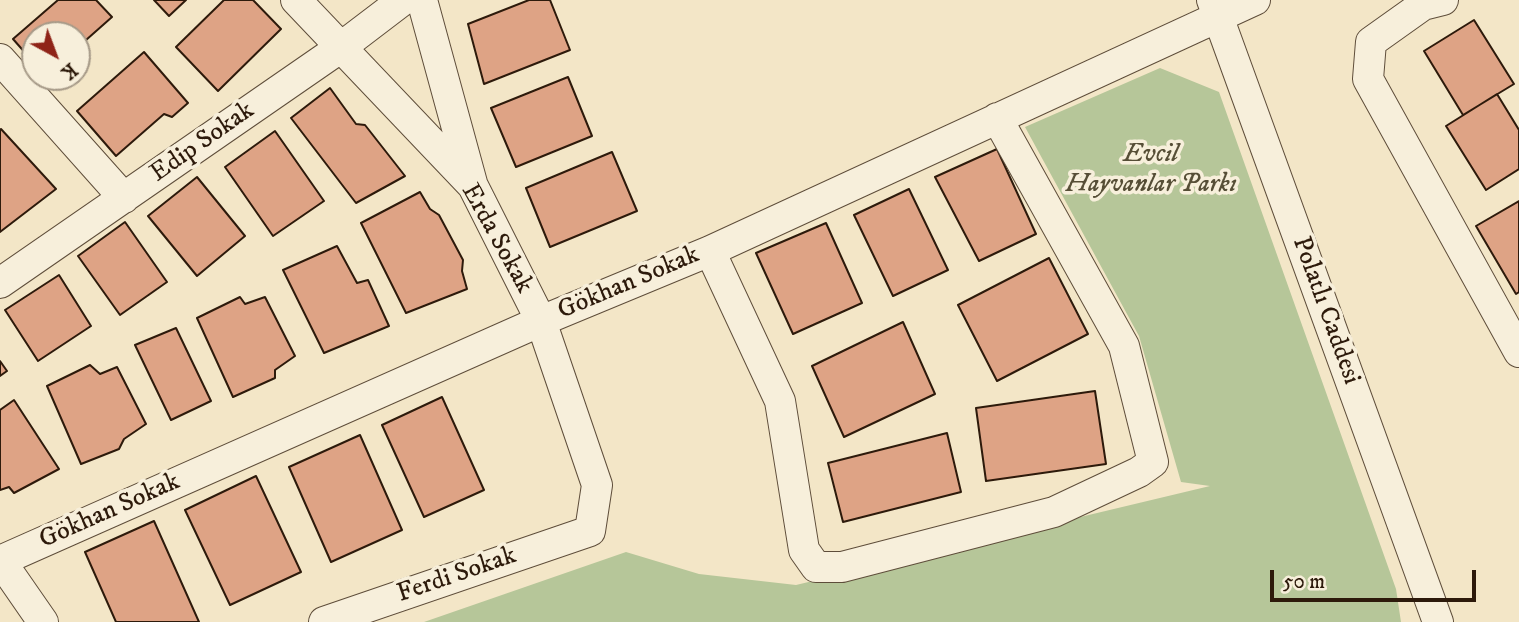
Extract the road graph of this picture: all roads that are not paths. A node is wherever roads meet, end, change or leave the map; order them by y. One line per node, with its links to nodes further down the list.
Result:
1 (296, 0): 7 (street, Erda Sokak)
2 (402, 0): 7 (street, Edip Sokak)
3 (422, 0): 10 (street)
4 (1255, 0): 6 (street, Gökhan Sokak)
5 (1443, 0): 15 (street)
6 (1215, 8): 9 (street, Gökhan Sokak); 20 (street, Polatlı Caddesi)
7 (340, 48): 10 (street, Erda Sokak); 11 (street, Edip Sokak)
8 (0, 60): 11 (street)
9 (997, 118): 12 (street, Gökhan Sokak); 12 (street)
10 (473, 186): 14 (street, Erda Sokak)
11 (124, 198): 13 (street, Edip Sokak)
12 (710, 251): 14 (street, Gökhan Sokak)
13 (0, 283)
14 (541, 321): 16 (street, Erda Sokak); 17 (street, Gökhan Sokak)
15 (1519, 352)
16 (590, 531): 19 (street, Ferdi Sokak)
17 (0, 560): 18 (street)
18 (43, 622)
19 (324, 622)
20 (1438, 622)

